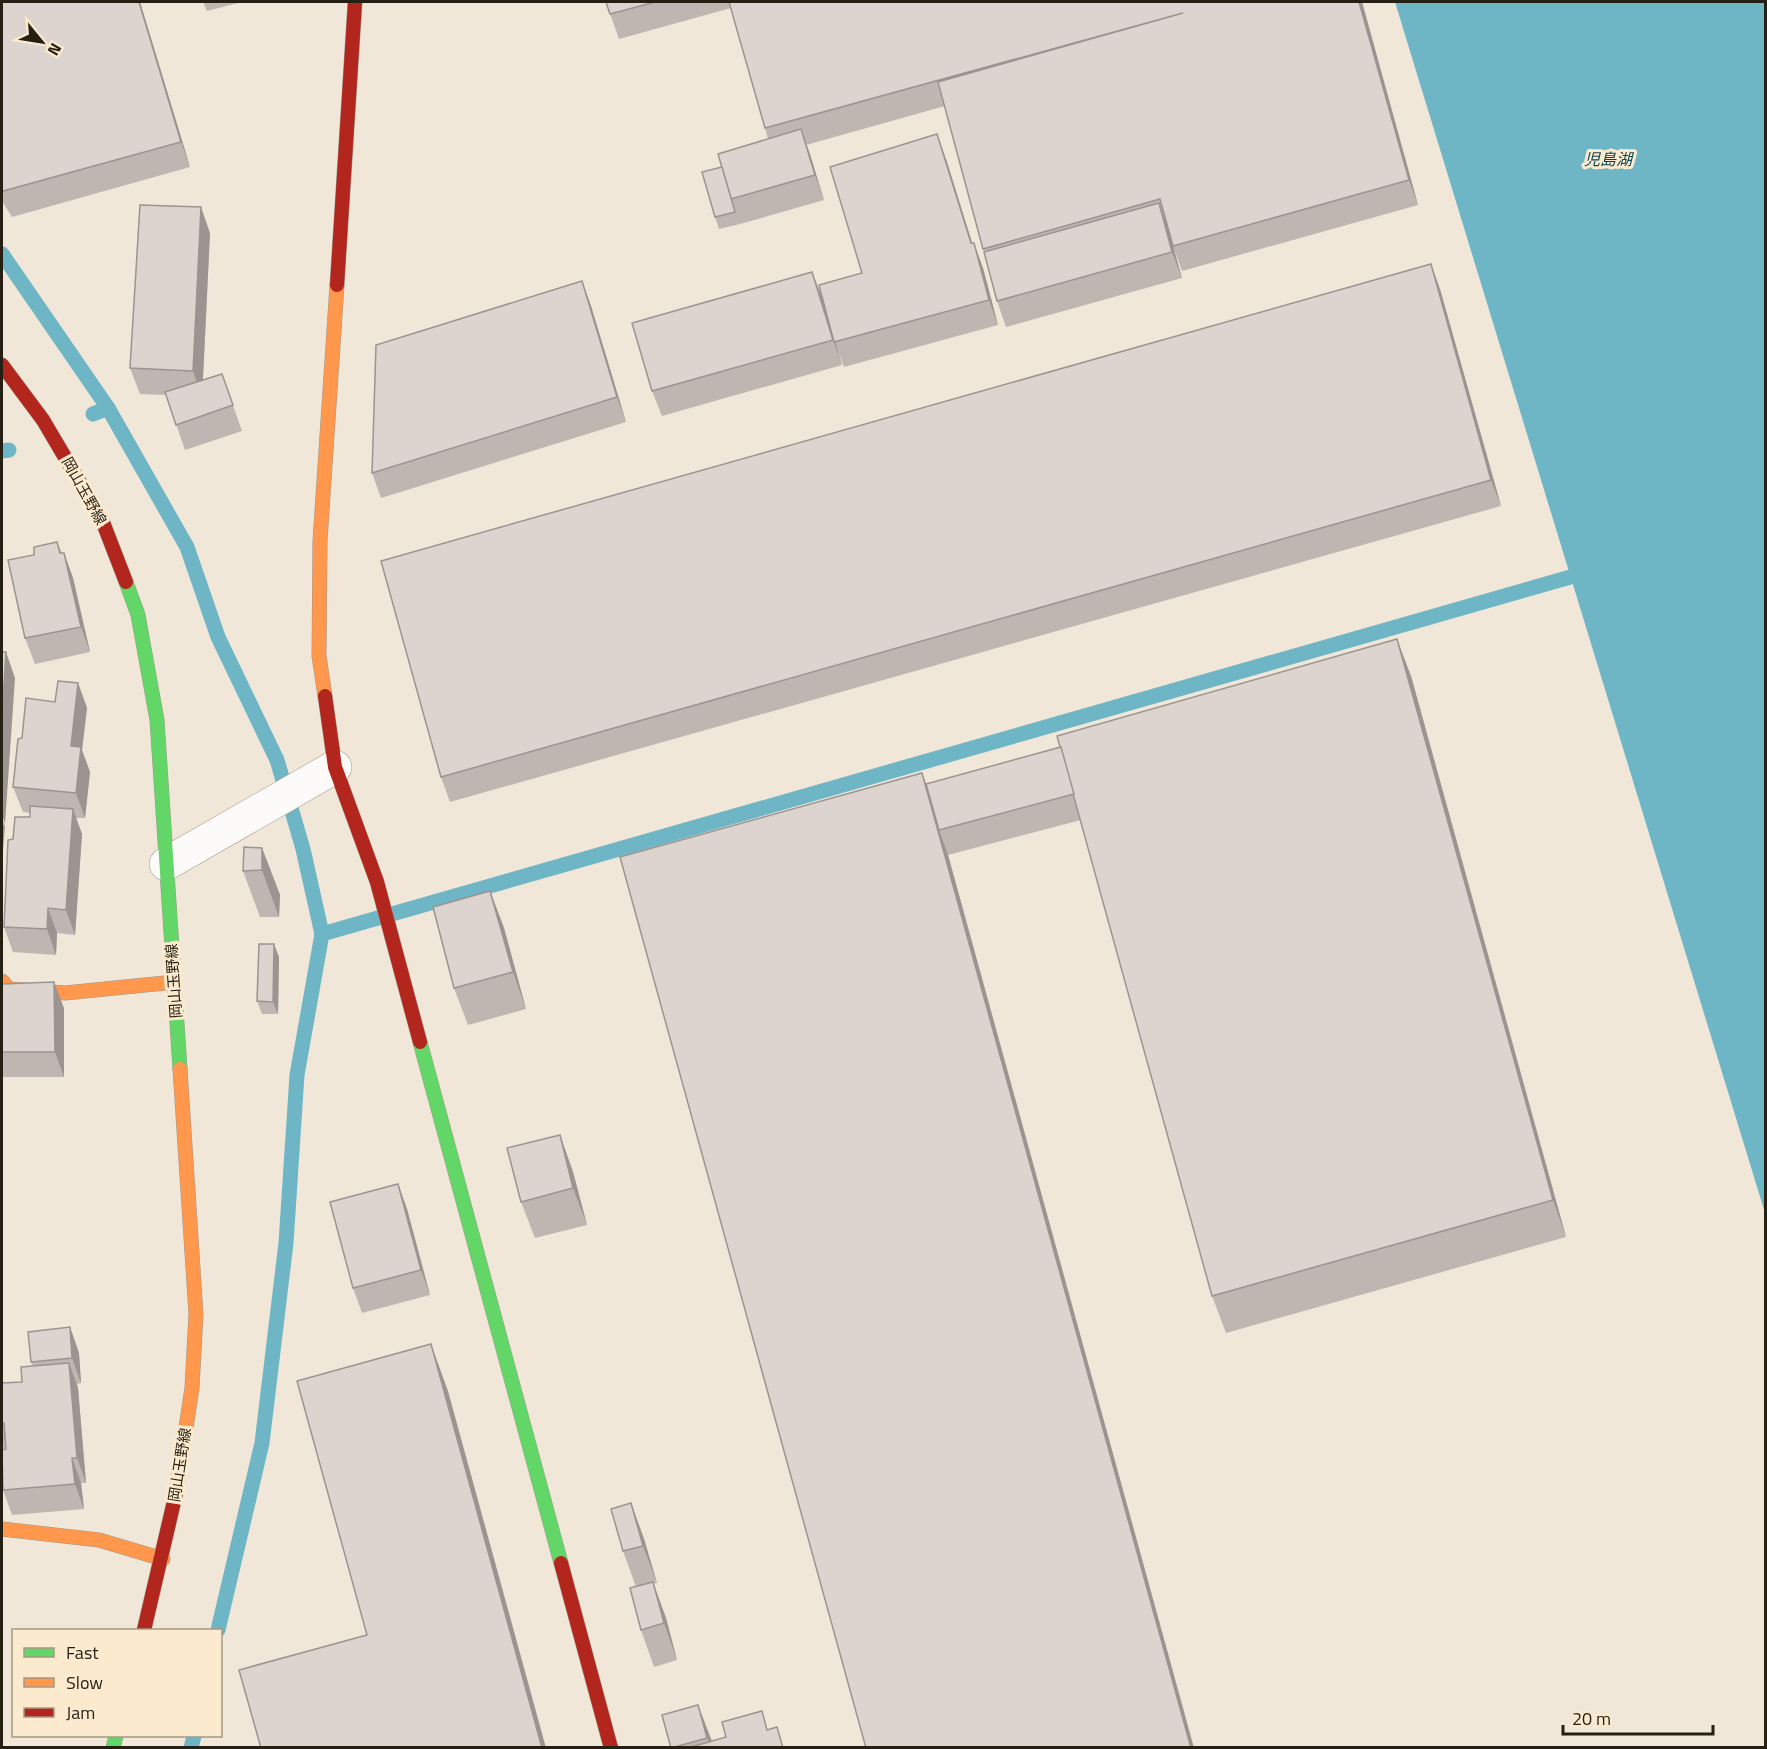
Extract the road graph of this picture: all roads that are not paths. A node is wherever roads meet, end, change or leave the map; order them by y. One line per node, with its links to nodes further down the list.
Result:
1 (355, 2): 3 (street)
2 (2, 365): 4 (street, 岡山玉野線)
3 (335, 767): 4 (street); 10 (street)
4 (166, 864): 6 (street, 岡山玉野線)
5 (2, 981): 6 (street)
6 (174, 982): 8 (street, 岡山玉野線)
7 (2, 1529): 8 (street)
8 (163, 1559): 9 (street, 岡山玉野線)
9 (144, 1629)
10 (611, 1748)

